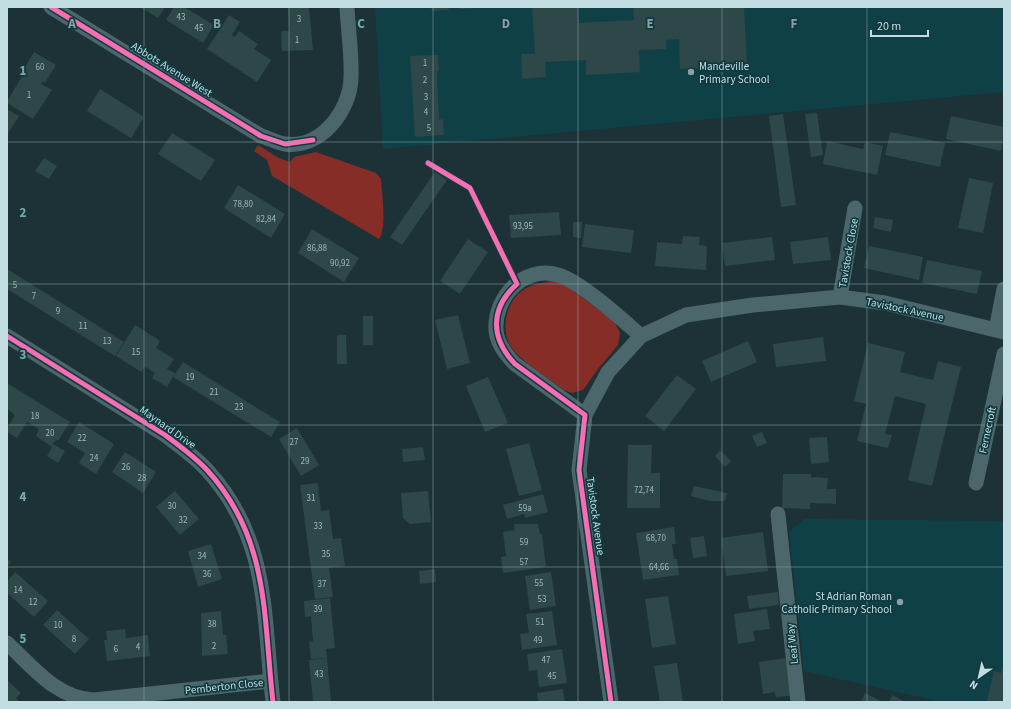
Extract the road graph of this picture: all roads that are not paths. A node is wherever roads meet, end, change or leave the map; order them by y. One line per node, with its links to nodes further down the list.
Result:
1 (50, 7): 2 (street, Abbots Avenue West)
2 (347, 7)
3 (855, 208): 5 (street, Tavistock Close)
4 (1004, 289): 6 (street)
5 (840, 297): 6 (street, Tavistock Avenue); 8 (street, Tavistock Avenue)
6 (1000, 331)
7 (7, 336): 14 (street, Maynard Drive)
8 (641, 336): 10 (street, Tavistock Avenue); 10 (street)
9 (1004, 354): 11 (street, Fernecroft)
10 (585, 415): 16 (street, Tavistock Avenue)
11 (976, 483)
12 (778, 514): 17 (street, Leaf Way)
13 (7, 643): 14 (street, Pemberton Close)
14 (270, 681): 15 (street, Maynard Drive)
15 (273, 702)
16 (611, 702)
17 (798, 702)

